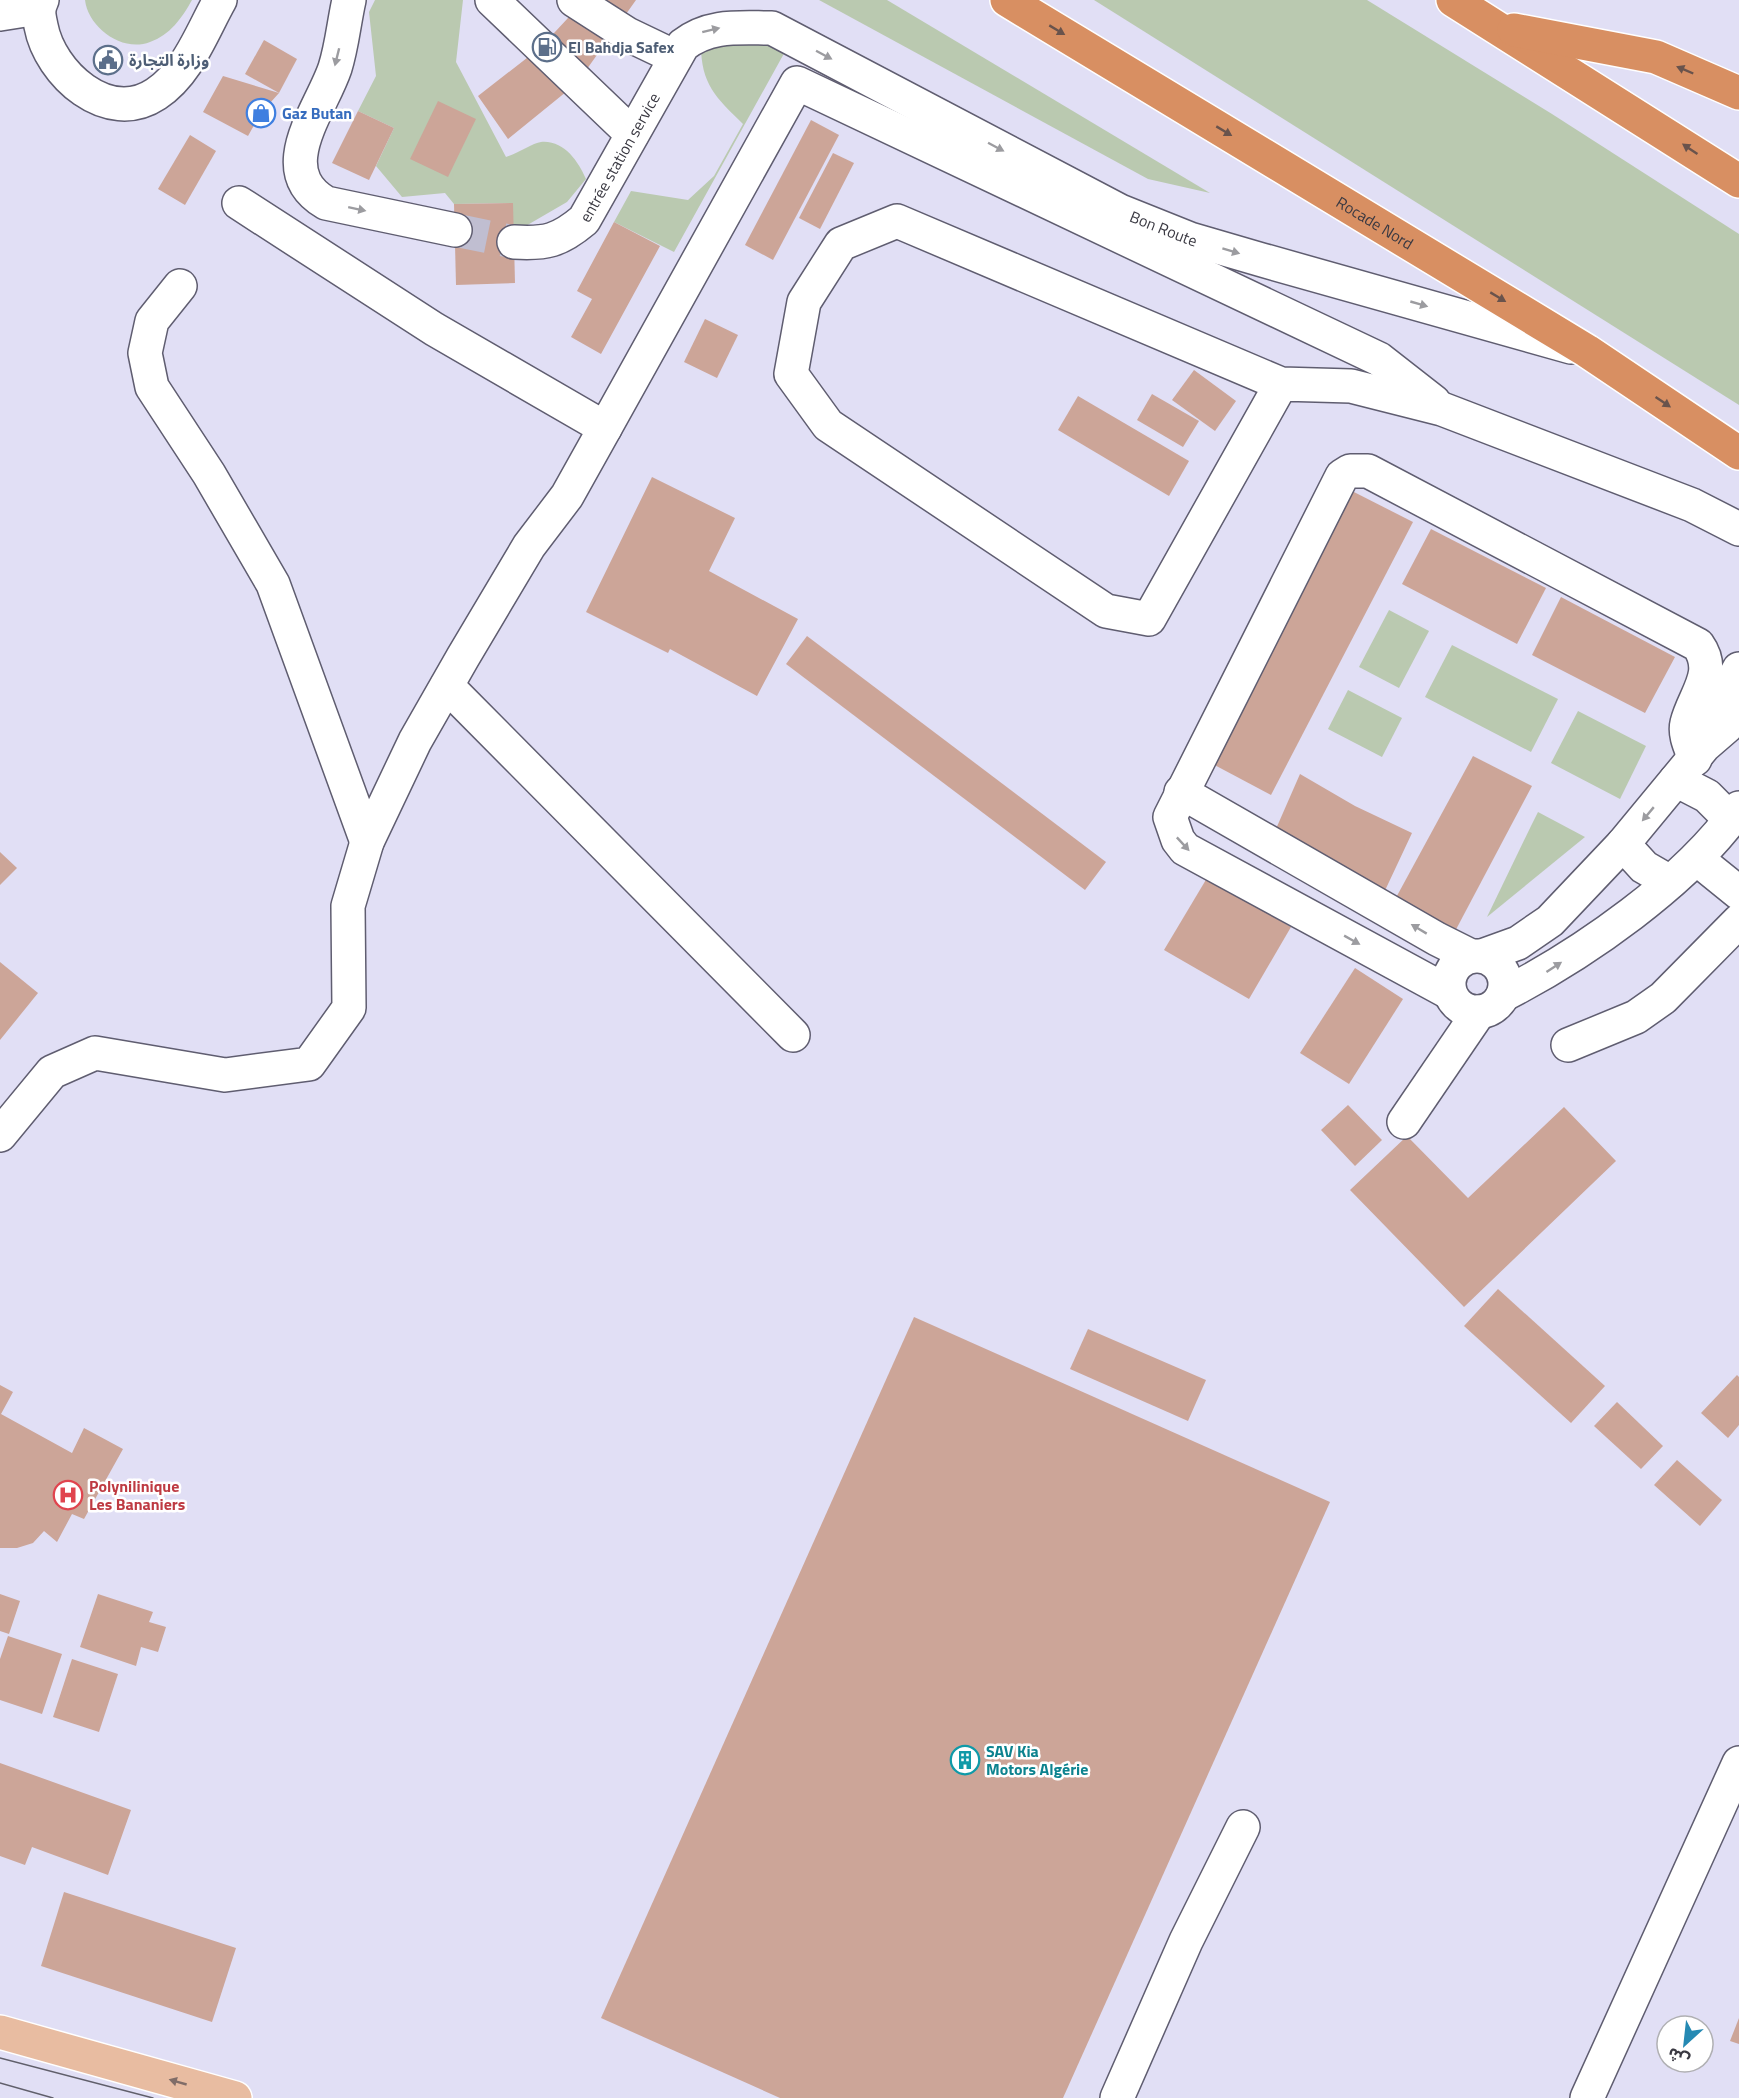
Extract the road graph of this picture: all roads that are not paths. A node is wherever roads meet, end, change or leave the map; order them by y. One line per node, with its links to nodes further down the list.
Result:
1 (220, 0): 7 (street)
2 (349, 0): 16 (street, one-way to 16)
3 (492, 0): 13 (street)
4 (574, 0): 11 (street)
5 (1007, 0): 19 (highway, Rocade Nord, one-way to 19)
6 (1453, 0): 9 (highway)
7 (40, 4): 8 (street)
8 (0, 14)
9 (1494, 26): 12 (highway, one-way to 9); 14 (highway, one-way to 9)
10 (772, 28): 11 (street, entrée station service, one-way to 10); 19 (street, Bon Route, one-way to 19)
11 (675, 57): 13 (street, entrée station service)
12 (1739, 93)
13 (632, 134): 17 (street, entrée station service)
14 (1739, 181)
15 (238, 203): 22 (street)
16 (455, 230)
17 (514, 242)
18 (180, 286): 32 (street)
19 (1587, 351): 23 (highway, Rocade Nord, one-way to 23)
20 (1281, 384): 20 (street); 21 (street)
21 (1442, 409): 22 (street); 24 (street)
22 (604, 428): 26 (street)
23 (1739, 453)
24 (1739, 529)
25 (1739, 669): 28 (street)
26 (447, 686): 32 (street); 42 (street)
27 (1739, 705): 28 (street)
28 (1692, 762): 29 (street); 30 (street); 33 (street, one-way to 33)
29 (1181, 792): 31 (street); 35 (street, one-way to 35)
30 (1735, 814): 34 (street)
31 (1240, 825): 35 (street); 39 (street, one-way to 31)
32 (367, 842): 45 (street)
33 (1623, 844): 36 (street); 39 (street)
34 (1697, 859): 36 (street); 37 (street)
35 (1218, 867): 40 (street, one-way to 40)
36 (1670, 882): 41 (street, one-way to 36)
37 (1739, 893)
38 (1739, 921): 43 (street)
39 (1476, 956): 40 (street); 41 (street)
40 (1450, 993): 41 (street)
41 (1491, 1004): 44 (street)
42 (793, 1035)
43 (1568, 1045)
44 (1404, 1122)
45 (0, 1135)
46 (1739, 1763): 51 (street)
47 (1243, 1827): 50 (street)
48 (0, 2032): 49 (main road, one-way to 48)
49 (235, 2098)
50 (1117, 2098)
51 (1587, 2098)

